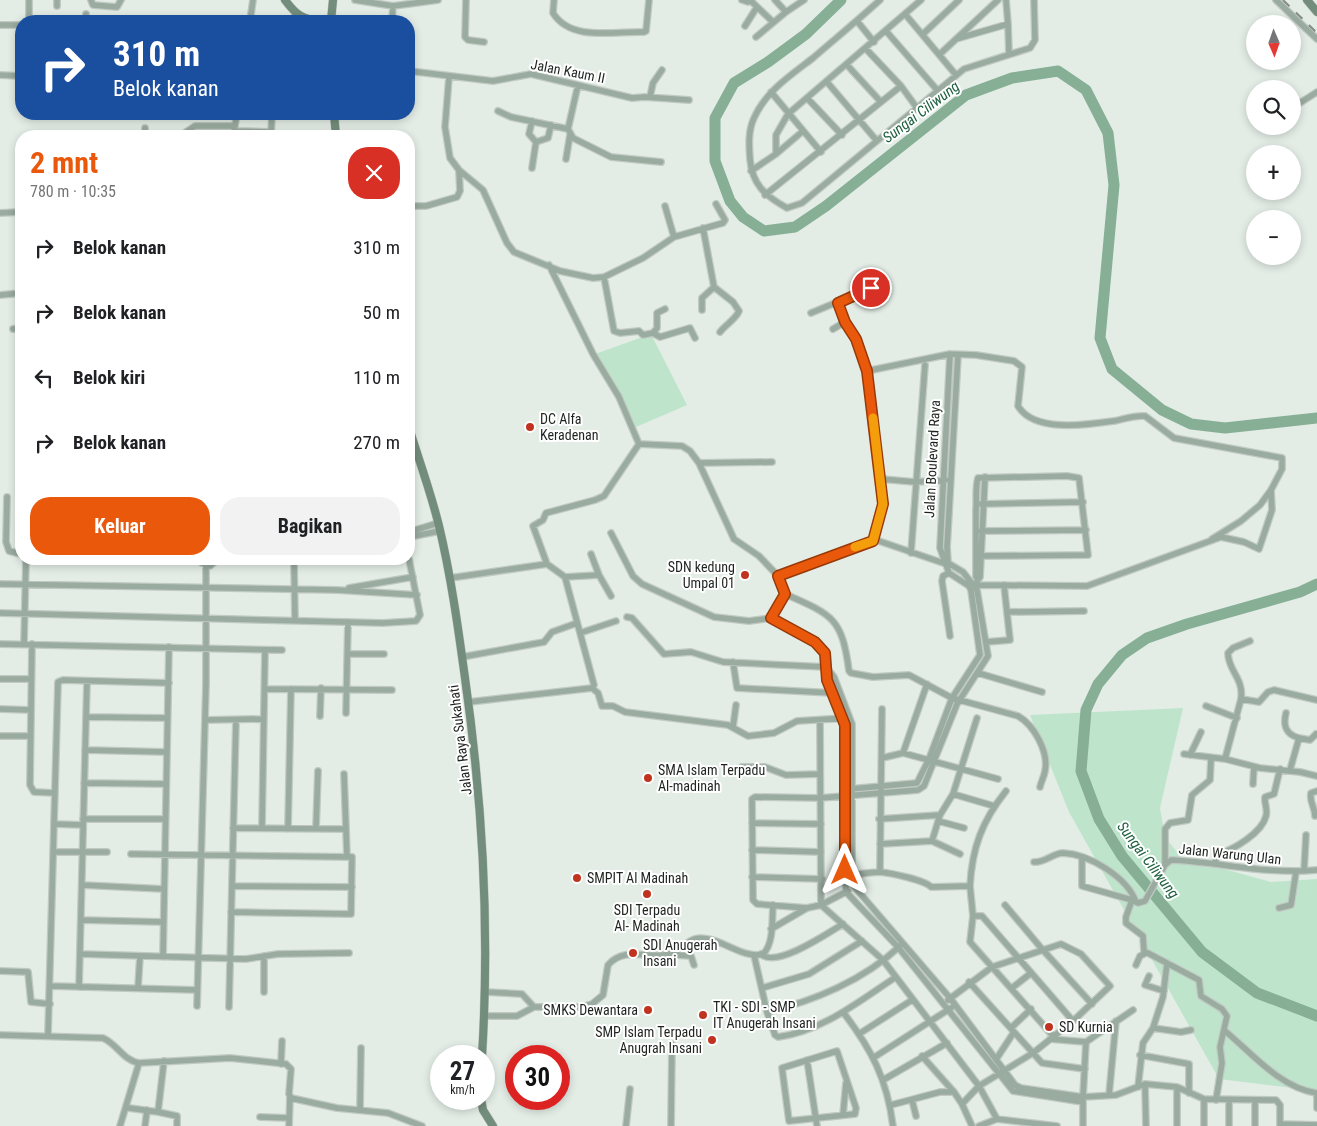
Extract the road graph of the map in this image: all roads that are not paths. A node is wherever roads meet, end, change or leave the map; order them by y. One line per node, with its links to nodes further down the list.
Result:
1 (29, 0): 29 (street)
2 (91, 0): 3 (street)
3 (121, 0)
4 (253, 0): 30 (street)
5 (286, 0): 31 (main road)
6 (333, 0): 32 (main road)
7 (355, 0): 24 (street)
8 (438, 0): 24 (street)
9 (466, 0): 45 (street)
10 (554, 0): 11 (street)
11 (649, 0)
12 (742, 0): 23 (street)
13 (775, 0): 26 (street)
14 (804, 0): 26 (street)
15 (880, 0): 34 (street)
16 (921, 0): 28 (street)
17 (959, 0): 41 (street)
18 (998, 0): 43 (street)
19 (1006, 0): 36 (street)
20 (1034, 0): 49 (street)
21 (1276, 0): 44 (street)
22 (1307, 0): 27 (main road)
23 (752, 1): 25 (street)
24 (392, 6): 33 (street)
25 (757, 6): 35 (street); 39 (street)
26 (786, 12): 35 (street)
27 (1317, 12)
28 (905, 14): 40 (street); 41 (street)
29 (29, 15)
30 (251, 15)
31 (293, 15)
32 (332, 15)
33 (392, 15)
34 (857, 21): 46 (street); 61 (street)
35 (773, 22): 42 (street)
36 (1008, 24): 43 (street); 49 (street)
37 (0, 25): 38 (street)
38 (15, 25)
39 (746, 26)
40 (886, 32): 46 (street); 60 (street)
41 (922, 34): 48 (street)
42 (756, 37)
43 (956, 39): 48 (street)
44 (1317, 39)
45 (484, 42)
46 (874, 42): 47 (street)
47 (866, 49): 50 (street); 59 (street)
48 (940, 54): 53 (street)
49 (1009, 54): 53 (street)
50 (847, 65): 57 (street); 66 (street)
51 (662, 70): 63 (street)
52 (415, 72): 56 (street, Jalan Kaum II)
53 (956, 74): 60 (street)
54 (0, 75): 55 (street)
55 (15, 76)
56 (449, 76): 58 (street, Jalan Kaum II); 86 (street)
57 (827, 82): 64 (street); 71 (street)
58 (578, 85): 63 (street, Jalan Kaum II); 77 (street)
59 (901, 86): 66 (street); 68 (street)
60 (938, 90): 68 (street)
61 (771, 92): 70 (street); 87 (street)
62 (1317, 92): 67 (street)
63 (650, 97): 65 (street, Jalan Kaum II)
64 (808, 98): 70 (street); 78 (street)
65 (689, 100)
66 (881, 102): 71 (street)
67 (1301, 102)
68 (917, 108): 79 (street)
69 (498, 111): 72 (street)
70 (788, 114): 76 (street); 82 (street)
71 (861, 119): 78 (street); 79 (street)
72 (532, 121): 73 (street); 80 (street)
73 (551, 125): 77 (street); 80 (street)
74 (187, 130): 75 (street)
75 (226, 130)
76 (803, 131): 81 (street); 82 (street)
77 (569, 132): 83 (street); 84 (street)
78 (842, 135): 81 (street)
79 (877, 141): 88 (street)
80 (536, 142): 85 (street)
81 (821, 152): 88 (street)
82 (776, 154): 87 (street)
83 (566, 159)
84 (660, 162)
85 (532, 168)
86 (459, 170): 90 (street); 96 (street)
87 (751, 171): 88 (street)
88 (765, 195)
89 (716, 204): 94 (street)
90 (415, 206)
91 (666, 206): 95 (street)
92 (15, 212): 93 (street)
93 (0, 213)
94 (703, 228): 95 (street); 98 (street)
95 (674, 237): 97 (street)
96 (549, 265): 97 (street); 115 (street)
97 (604, 277): 109 (street)
98 (714, 287): 104 (street); 108 (street)
99 (871, 288): 102 (street)
100 (15, 294): 101 (street)
101 (1, 295)
102 (838, 303): 105 (street); 106 (street)
103 (665, 309): 109 (street)
104 (702, 310)
105 (811, 313)
106 (845, 322): 107 (street); 114 (street)
107 (833, 329)
108 (720, 332)
109 (653, 333): 110 (street)
110 (695, 338)
111 (950, 354): 112 (street); 114 (street); 120 (street, Jalan Boulevard Raya)
112 (958, 355): 121 (street, Jalan Boulevard Raya); 123 (street)
113 (925, 365): 122 (street)
114 (867, 371): 119 (street)
115 (639, 444): 118 (street); 141 (street)
116 (415, 448): 127 (main road, Jalan Raya Sukahati)
117 (772, 462): 118 (street)
118 (699, 463): 149 (street)
119 (881, 479): 122 (street); 134 (street)
120 (943, 480): 121 (street); 122 (street); 140 (street, Jalan Boulevard Raya)
121 (950, 481): 140 (street, Jalan Boulevard Raya)
122 (915, 482): 137 (street)
123 (1271, 490): 133 (street); 133 (street)
124 (7, 497): 135 (street)
125 (1083, 502): 126 (street); 126 (street); 128 (street)
126 (980, 504): 130 (street)
127 (439, 527): 129 (street); 132 (street); 152 (main road, Jalan Raya Sukahati)
128 (1086, 530): 130 (street); 139 (street)
129 (415, 531)
130 (980, 531): 139 (street)
131 (611, 533): 170 (street)
132 (415, 535)
133 (1212, 539): 156 (street)
134 (873, 541): 137 (street); 149 (street)
135 (3, 542): 136 (street)
136 (15, 552)
137 (911, 553): 140 (street)
138 (591, 554): 148 (street)
139 (979, 556): 153 (street)
140 (947, 563): 147 (street); 153 (street)
141 (547, 564): 151 (street); 152 (street)
142 (26, 565): 155 (street)
143 (210, 565): 146 (street)
144 (294, 565): 158 (street)
145 (410, 565): 150 (street)
146 (206, 566): 157 (street)
147 (949, 573): 160 (street); 176 (street)
148 (599, 576): 151 (street); 163 (street)
149 (778, 576): 161 (street)
150 (413, 577): 159 (street); 162 (street)
151 (565, 577): 174 (street)
152 (450, 578): 188 (main road, Jalan Raya Sukahati)
153 (976, 582): 156 (street); 160 (street); 177 (street)
154 (0, 584): 155 (street)
155 (25, 584): 157 (street); 167 (street)
156 (1004, 585): 165 (street)
157 (207, 589): 158 (street); 169 (street)
158 (295, 590): 159 (street); 171 (street)
159 (337, 590): 162 (street)
160 (971, 590): 177 (street)
161 (785, 594): 170 (street); 198 (street)
162 (417, 595): 173 (street)
163 (611, 596)
164 (1084, 611): 165 (street)
165 (1007, 612): 177 (street)
166 (0, 613): 167 (street)
167 (25, 613): 169 (street); 180 (street)
168 (627, 617): 190 (street)
169 (206, 618): 171 (street); 183 (street)
170 (771, 618): 192 (street)
171 (295, 620): 173 (street)
172 (616, 621): 175 (street)
173 (348, 622): 186 (street)
174 (577, 623): 175 (street); 188 (street)
175 (580, 633): 201 (street)
176 (950, 636)
177 (983, 640): 189 (street); 191 (street)
178 (1250, 641): 208 (street)
179 (0, 644): 180 (street)
180 (24, 644): 181 (street)
181 (32, 644): 182 (street); 195 (street)
182 (169, 647): 183 (street); 197 (street)
183 (206, 649): 184 (street); 227 (street)
184 (265, 650): 185 (street); 202 (street)
185 (282, 650)
186 (348, 654): 187 (street); 203 (street)
187 (384, 654)
188 (462, 656): 211 (main road, Jalan Raya Sukahati)
189 (978, 660): 191 (street); 207 (street)
190 (733, 662): 192 (street); 206 (street)
191 (985, 664): 193 (street)
192 (827, 669): 206 (street); 223 (street)
193 (978, 673): 205 (street); 209 (street)
194 (0, 679): 195 (street)
195 (31, 679): 216 (street)
196 (87, 681): 197 (street); 220 (street); 261 (street)
197 (169, 683): 221 (street)
198 (927, 684): 207 (street); 238 (street)
199 (291, 688): 200 (street); 202 (street); 278 (street)
200 (321, 688): 203 (street); 219 (street)
201 (592, 688): 211 (street); 230 (street)
202 (265, 689): 226 (street)
203 (347, 689): 204 (street); 217 (street)
204 (392, 690)
205 (1042, 692)
206 (833, 694): 222 (street)
207 (952, 698): 209 (street); 242 (street)
208 (1240, 699): 210 (street); 225 (street)
209 (960, 700): 242 (street); 256 (street)
210 (1317, 700)
211 (469, 702): 357 (main road, Jalan Raya Sukahati)
212 (736, 705): 230 (street)
213 (1206, 706): 225 (street)
214 (0, 709): 216 (street)
215 (882, 709): 239 (street)
216 (31, 710): 234 (street)
217 (346, 713)
218 (1286, 713): 235 (street)
219 (320, 716)
220 (86, 717): 221 (street); 236 (street)
221 (167, 718): 237 (street)
222 (843, 718): 223 (street); 229 (street); 260 (street)
223 (850, 718): 260 (street)
224 (977, 718): 245 (street)
225 (1236, 718): 241 (street)
226 (263, 719): 228 (street); 275 (street)
227 (205, 720): 228 (street); 291 (street)
228 (236, 720): 274 (street)
229 (820, 720): 230 (street); 250 (street)
230 (733, 726)
231 (1201, 732): 240 (street)
232 (1316, 734): 235 (street)
233 (1, 736): 234 (street)
234 (30, 736): 261 (street)
235 (1299, 738): 247 (street)
236 (85, 750): 237 (street); 253 (street)
237 (166, 752): 254 (street)
238 (903, 753): 239 (street); 242 (street)
239 (882, 758): 257 (street)
240 (1211, 759): 241 (street); 297 (street)
241 (1225, 759): 244 (street)
242 (932, 760): 245 (street); 257 (street)
243 (742, 767): 250 (street)
244 (1254, 767): 246 (street); 255 (street)
245 (962, 769): 252 (street); 262 (street)
246 (1280, 769): 247 (street); 296 (street)
247 (1290, 770): 251 (street)
248 (318, 771): 276 (street)
249 (344, 774): 279 (street)
250 (820, 774): 263 (street)
251 (1317, 776)
252 (998, 779)
253 (84, 783): 254 (street); 270 (street)
254 (166, 784): 267 (street)
255 (1252, 784)
256 (1040, 787)
257 (881, 790): 260 (street); 268 (street)
258 (1006, 791): 264 (street)
259 (1317, 791): 266 (street)
260 (848, 792): 263 (street); 302 (street); 311 (street)
261 (55, 793): 272 (street)
262 (953, 794): 264 (street); 265 (street)
263 (820, 798): 271 (street); 273 (street)
264 (994, 806): 307 (street)
265 (940, 815): 268 (street); 269 (street)
266 (1315, 816)
267 (165, 819): 270 (street); 290 (street)
268 (879, 819): 282 (street)
269 (938, 821): 277 (street); 281 (street)
270 (83, 822): 272 (street); 285 (street)
271 (752, 823): 273 (street); 283 (street)
272 (54, 824): 284 (street)
273 (821, 824): 287 (street)
274 (233, 828): 275 (street); 292 (street)
275 (262, 828): 278 (street)
276 (316, 828): 278 (street); 279 (street)
277 (964, 828)
278 (288, 829)
279 (346, 829): 293 (street)
280 (1306, 835): 301 (street)
281 (932, 841): 282 (street); 289 (street)
282 (880, 844): 299 (street)
283 (752, 850): 287 (street); 303 (street)
284 (54, 852): 285 (street); 349 (street)
285 (82, 852): 286 (street); 305 (street)
286 (108, 852)
287 (821, 852): 304 (street)
288 (131, 854): 290 (street)
289 (960, 854)
290 (165, 855): 291 (street); 310 (street)
291 (200, 856): 292 (street); 336 (street)
292 (233, 857): 293 (street); 306 (street)
293 (347, 857): 308 (street)
294 (1082, 858): 295 (street); 312 (street); 312 (street)
295 (1034, 862)
296 (1214, 864): 297 (street, Jalan Warung Ulan); 300 (street, Jalan Warung Ulan)
297 (1164, 865): 312 (street, Jalan Warung Ulan)
298 (1317, 870): 301 (street, Jalan Warung Ulan)
299 (880, 872): 302 (street); 307 (street)
300 (1296, 872): 301 (street, Jalan Warung Ulan); 317 (street)
301 (1304, 872)
302 (851, 875): 309 (street)
303 (752, 877): 304 (street); 314 (street)
304 (822, 879): 313 (street)
305 (82, 885): 310 (street); 320 (street)
306 (232, 886): 308 (street); 318 (street)
307 (970, 886): 319 (street)
308 (352, 887): 318 (street)
309 (855, 887): 311 (street); 325 (street)
310 (164, 889): 321 (street)
311 (846, 892): 313 (street); 325 (street)
312 (1134, 901): 329 (street)
313 (821, 904): 316 (street); 322 (street)
314 (773, 905): 316 (street); 323 (street)
315 (1005, 905): 326 (street)
316 (806, 908): 323 (street)
317 (1279, 908)
318 (231, 912): 337 (street)
319 (973, 916): 338 (street); 343 (street)
320 (81, 920): 321 (street); 330 (street)
321 (163, 922): 335 (street)
322 (843, 924): 324 (street); 331 (street)
323 (772, 929): 331 (street)
324 (862, 941): 339 (street); 352 (street)
325 (901, 945): 339 (street); 358 (street); 360 (street)
326 (1042, 949): 338 (street); 362 (street); 362 (street)
327 (677, 950): 332 (street); 341 (street); 365 (street)
328 (349, 953): 334 (street)
329 (1146, 953): 340 (street); 342 (street)
330 (80, 954): 333 (street); 350 (street)
331 (762, 954): 332 (street)
332 (754, 955): 352 (street)
333 (140, 956): 335 (street); 351 (street)
334 (264, 956): 337 (street); 356 (street)
335 (163, 957): 336 (street)
336 (198, 957): 337 (street); 354 (street)
337 (230, 958): 364 (street)
338 (1017, 958): 343 (street); 345 (street)
339 (883, 960): 347 (street); 369 (street)
340 (1167, 963): 355 (street); 378 (street)
341 (694, 965)
342 (1136, 965)
343 (992, 967): 348 (street); 353 (street)
344 (1, 971): 361 (street)
345 (1031, 974): 353 (street); 372 (street)
346 (1149, 976): 355 (street)
347 (896, 977): 359 (street); 370 (street)
348 (969, 982): 358 (street); 376 (street)
349 (51, 986): 350 (street); 361 (street)
350 (79, 987): 351 (street)
351 (138, 988): 354 (street)
352 (762, 988): 369 (street)
353 (1012, 988): 367 (street)
354 (197, 990): 363 (street)
355 (1164, 991): 375 (street)
356 (264, 992)
357 (485, 992): 365 (street); 371 (main road, Jalan Raya Sukahati)
358 (950, 998): 360 (street); 366 (street)
359 (912, 1000): 374 (street); 379 (street)
360 (944, 1003): 366 (street)
361 (50, 1004): 381 (street)
362 (1092, 1004): 372 (street)
363 (197, 1006)
364 (230, 1007)
365 (534, 1007): 371 (street)
366 (952, 1007): 374 (street); 393 (street); 399 (street)
367 (1031, 1009): 376 (street); 382 (street)
368 (1133, 1010): 373 (street)
369 (767, 1012): 370 (street)
370 (843, 1012): 379 (street)
371 (485, 1016): 387 (main road, Jalan Raya Sukahati)
372 (1073, 1021): 382 (street)
373 (1116, 1021): 384 (street); 410 (street)
374 (930, 1023): 385 (street); 392 (street)
375 (1153, 1028): 377 (street); 390 (street)
376 (1013, 1030): 389 (street); 393 (street)
377 (1191, 1030)
378 (1224, 1030): 409 (street); 415 (street)
379 (859, 1034): 392 (street)
380 (0, 1035): 381 (street)
381 (48, 1035): 396 (street)
382 (1052, 1038): 384 (street); 389 (street)
383 (282, 1042): 397 (street)
384 (1086, 1042): 398 (street)
385 (946, 1043): 391 (street); 403 (street)
386 (672, 1044): 442 (street)
387 (483, 1045)
388 (361, 1048): 423 (street)
389 (1033, 1053): 398 (street); 399 (street)
390 (1140, 1055): 404 (street); 408 (street)
391 (922, 1056): 400 (street); 407 (street)
392 (873, 1058): 400 (street)
393 (997, 1058): 399 (street)
394 (807, 1060): 401 (street); 430 (street); 432 (street)
395 (164, 1061): 396 (street); 397 (street); 425 (street)
396 (139, 1063): 435 (street)
397 (281, 1064): 411 (street)
398 (1085, 1069): 414 (street)
399 (1003, 1071): 403 (street); 414 (street)
400 (883, 1080): 418 (street)
401 (846, 1081): 426 (street); 426 (street)
402 (1145, 1084): 404 (street); 405 (street); 449 (street)
403 (979, 1086): 419 (street); 431 (street)
404 (1138, 1087): 410 (street)
405 (1177, 1087): 408 (street); 450 (street)
406 (630, 1089): 441 (street)
407 (954, 1092): 413 (street); 419 (street)
408 (1189, 1093): 412 (street)
409 (1317, 1093): 421 (street)
410 (1109, 1095): 414 (street)
411 (290, 1097): 423 (street); 429 (street)
412 (1204, 1099): 415 (street); 451 (street)
413 (912, 1100): 418 (street); 427 (street)
414 (1083, 1100): 448 (street)
415 (1216, 1100): 416 (street)
416 (1229, 1100): 417 (street); 452 (street)
417 (1255, 1101): 433 (street); 453 (street)
418 (891, 1104): 444 (street)
419 (962, 1104): 445 (street)
420 (129, 1108): 422 (street)
421 (1317, 1108)
422 (147, 1110): 425 (street); 436 (street)
423 (360, 1110): 439 (street)
424 (483, 1110): 440 (main road)
425 (158, 1112): 437 (street)
426 (842, 1115): 430 (street)
427 (916, 1116)
428 (260, 1117): 429 (street)
429 (289, 1118): 438 (street)
430 (817, 1118): 432 (street); 443 (street)
431 (997, 1119): 446 (street); 447 (street)
432 (789, 1124)
433 (1280, 1125): 434 (street)
434 (1317, 1125)
435 (120, 1126)
436 (145, 1126)
437 (177, 1126)
438 (289, 1126)
439 (422, 1126)
440 (493, 1126)
441 (626, 1126)
442 (671, 1126)
443 (817, 1126)
444 (891, 1126)
445 (972, 1126)
446 (979, 1126)
447 (1057, 1126)
448 (1083, 1126)
449 (1146, 1126)
450 (1177, 1126)
451 (1204, 1126)
452 (1229, 1126)
453 (1255, 1126)

